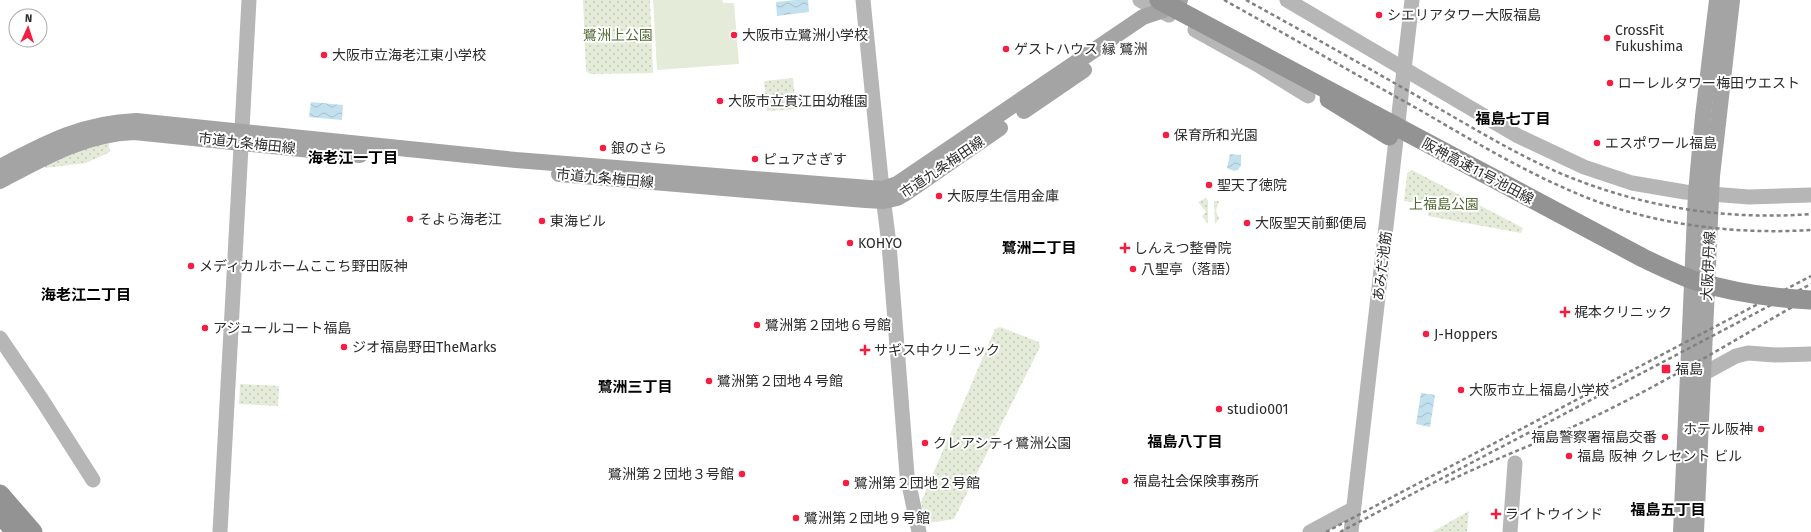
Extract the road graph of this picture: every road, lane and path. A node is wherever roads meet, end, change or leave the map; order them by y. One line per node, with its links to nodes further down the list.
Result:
1 (249, 0): 14 (street)
2 (863, 0): 18 (street)
3 (1140, 0): 10 (street)
4 (1180, 0): 10 (main road, 市道九条梅田線)
5 (1184, 0): 21 (highway, 阪神高速11号池田線)
6 (1287, 0): 12 (street)
7 (1412, 0): 12 (street, あみだ池筋)
8 (1717, 0): 17 (main road, 大阪伊丹線)
9 (1732, 0): 17 (main road, 大阪伊丹線)
10 (1160, 5): 11 (highway, 阪神高速11号池田線, bridge); 13 (street); 18 (main road, 市道九条梅田線)
11 (1277, 63): 20 (highway, bridge); 22 (highway, 阪神高速11号池田線, bridge)
12 (1404, 68): 17 (street); 29 (street, あみだ池筋)
13 (1308, 96)
14 (241, 137): 15 (main road, 市道九条梅田線); 16 (main road, 市道九条梅田線); 18 (main road, 市道九条梅田線); 33 (street)
15 (0, 168)
16 (0, 181)
17 (1704, 194): 19 (street); 25 (main road, 大阪伊丹線); 38 (main road, 大阪伊丹線)
18 (883, 195): 34 (street)
19 (1811, 195)
20 (1658, 278)
21 (1811, 287)
22 (1811, 300)
23 (0, 338): 27 (street)
24 (1811, 354): 25 (street)
25 (1703, 374): 39 (main road, 大阪伊丹線)
26 (1515, 463): 37 (street)
27 (93, 480)
28 (0, 494): 32 (highway)
29 (1353, 509): 35 (street); 36 (street, あみだ池筋)
30 (0, 514): 31 (highway)
31 (15, 532)
32 (33, 532)
33 (220, 532)
34 (919, 532)
35 (1310, 532)
36 (1351, 532)
37 (1510, 532)
38 (1681, 532)
39 (1696, 532)

